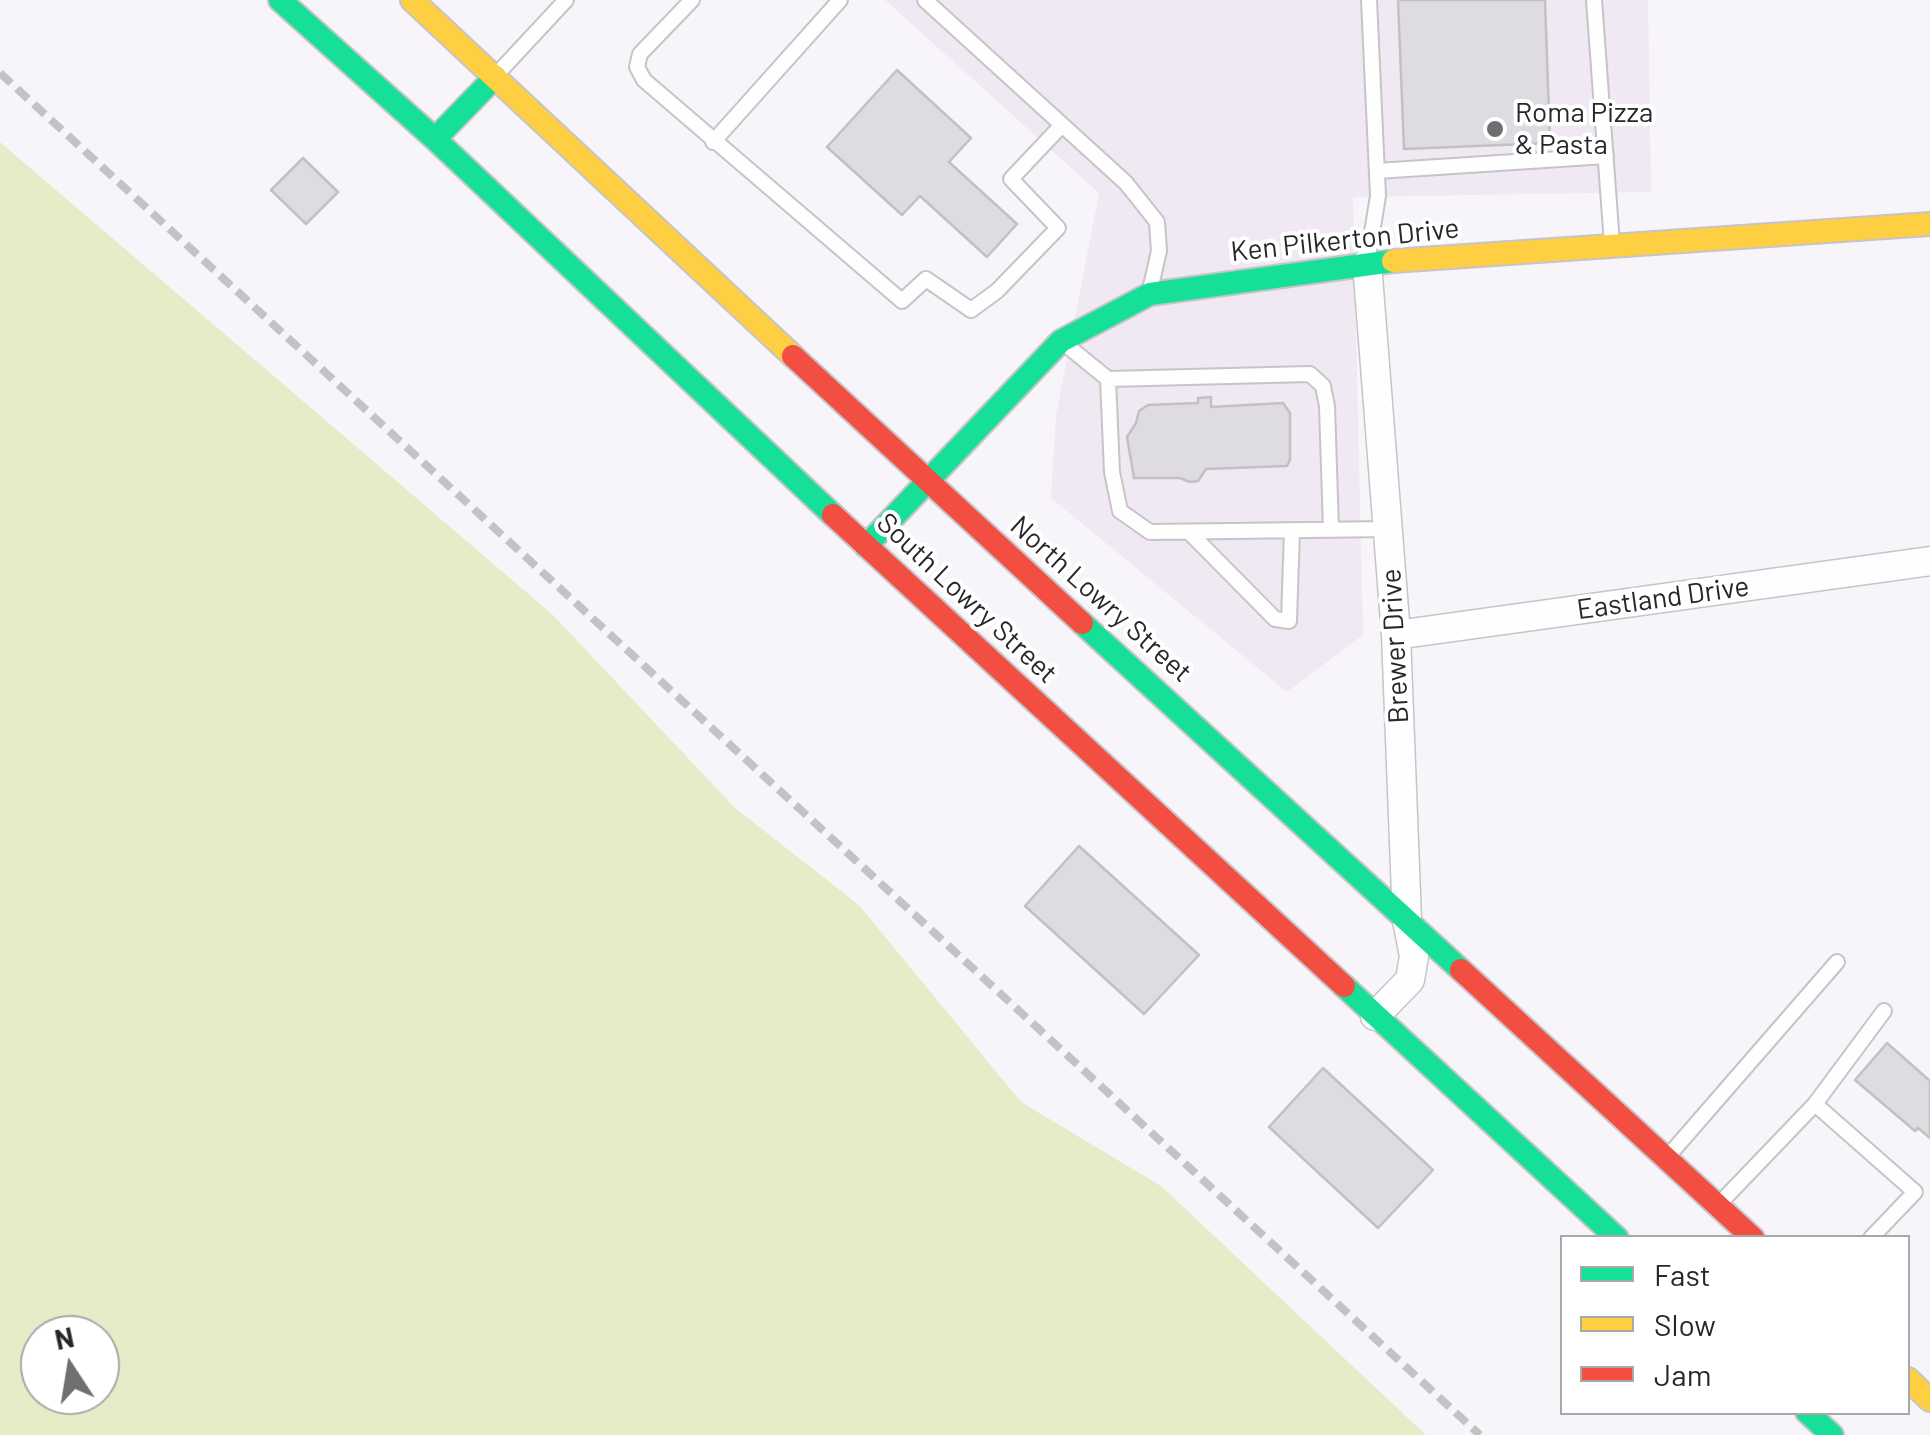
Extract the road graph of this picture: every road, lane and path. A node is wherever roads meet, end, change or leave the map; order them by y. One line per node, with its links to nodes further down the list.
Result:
1 (280, 0): 11 (main road, South Lowry Street)
2 (412, 0): 9 (main road, North Lowry Street)
3 (566, 0): 9 (lane)
4 (692, 0): 12 (lane)
5 (840, 0): 12 (lane)
6 (924, 0): 10 (lane)
7 (1369, 0): 14 (lane)
8 (1594, 0): 13 (lane)
9 (495, 76): 11 (main road); 21 (main road, North Lowry Street)
10 (1062, 125): 12 (lane); 18 (lane)
11 (435, 139): 26 (main road, South Lowry Street)
12 (713, 142)
13 (1606, 156): 14 (lane); 16 (lane)
14 (1377, 170): 17 (lane)
15 (1930, 224): 16 (main road, Ken Pilkerton Drive)
16 (1612, 246): 17 (main road, Ken Pilkerton Drive)
17 (1367, 263): 18 (main road, Ken Pilkerton Drive); 22 (street, Brewer Drive)
18 (1148, 295): 19 (main road, Ken Pilkerton Drive)
19 (1062, 340): 20 (lane); 21 (main road, Ken Pilkerton Drive)
20 (1108, 380): 24 (lane); 25 (lane)
21 (927, 481): 26 (main road, Ken Pilkerton Drive); 29 (main road, North Lowry Street)
22 (1388, 529): 24 (lane); 28 (street, Brewer Drive)
23 (1292, 530): 24 (lane); 25 (lane); 25 (lane)
24 (1330, 530)
25 (1189, 532)
26 (866, 546): 32 (main road, South Lowry Street)
27 (1930, 561): 28 (street, Eastland Drive)
28 (1396, 634): 29 (street, Brewer Drive)
29 (1407, 920): 32 (street, Brewer Drive); 34 (main road, North Lowry Street)
30 (1837, 962): 34 (lane)
31 (1884, 1012): 33 (lane)
32 (1375, 1016): 36 (main road, South Lowry Street)
33 (1815, 1104): 35 (lane); 38 (lane)
34 (1666, 1158): 35 (main road, North Lowry Street)
35 (1718, 1206): 37 (main road, North Lowry Street)
36 (1614, 1235)
37 (1750, 1235)
38 (1874, 1235)
39 (1910, 1381): 40 (main road)
40 (1930, 1400)
41 (1810, 1415): 42 (main road)
42 (1832, 1435)

